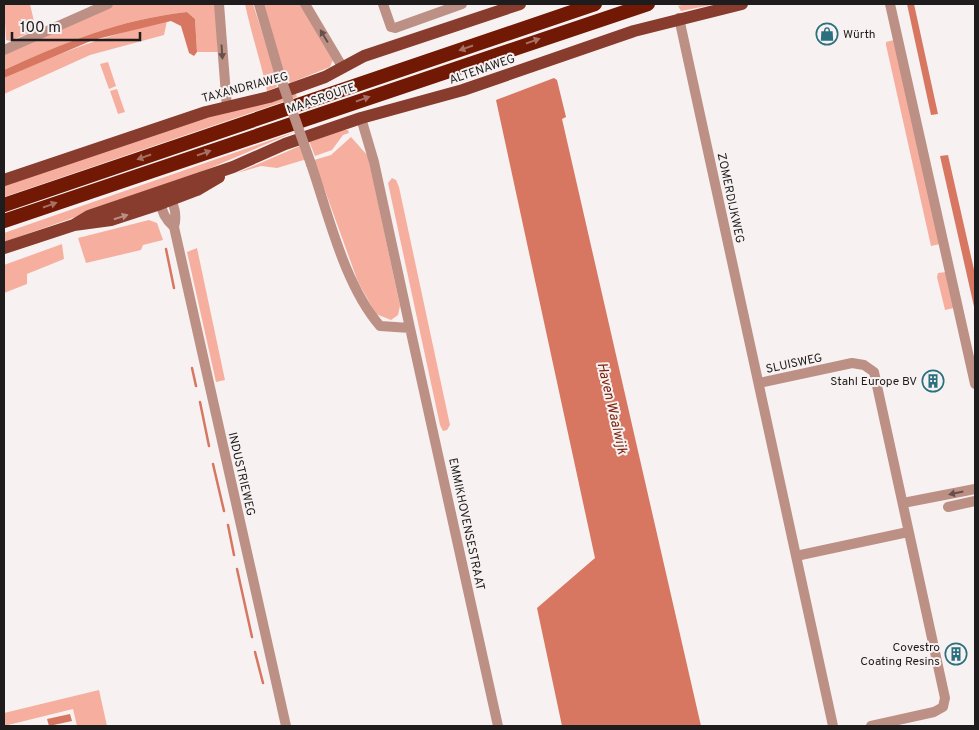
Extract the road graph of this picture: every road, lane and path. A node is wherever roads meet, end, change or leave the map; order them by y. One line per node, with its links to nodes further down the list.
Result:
1 (108, 4): 14 (street)
2 (218, 4): 16 (street, one-way to 16)
3 (258, 4): 23 (street, bridge)
4 (305, 4): 15 (street, one-way to 4)
5 (383, 4): 6 (street)
6 (462, 4): 13 (street)
7 (520, 4): 13 (main road, TAXANDRIAWEG)
8 (595, 4): 20 (highway, MAASROUTE, one-way to 20)
9 (648, 4): 21 (highway, MAASROUTE, one-way to 9)
10 (742, 4): 12 (main road, ALTENAWEG)
11 (890, 4): 24 (street)
12 (679, 18): 17 (main road, ALTENAWEG); 25 (street, ZOMERDIJKWEG)
13 (468, 21): 15 (main road, TAXANDRIAWEG)
14 (4, 50)
15 (343, 68): 16 (main road, TAXANDRIAWEG)
16 (227, 108): 18 (main road, TAXANDRIAWEG)
17 (361, 118): 19 (main road, ALTENAWEG); 23 (street, EMMIKHOVENSESTRAAT)
18 (4, 180)
19 (165, 198): 22 (main road, ALTENAWEG); 33 (street, INDUSTRIEWEG)
20 (4, 205)
21 (4, 221)
22 (4, 248)
23 (410, 328): 34 (street, EMMIKHOVENSESTRAAT)
24 (971, 347): 26 (street)
25 (759, 383): 29 (street, SLUISWEG); 32 (street, SLUISWEG)
26 (975, 384)
27 (975, 489): 29 (street, one-way to 29)
28 (975, 501): 30 (street)
29 (903, 503): 31 (street, SLUISWEG)
30 (948, 507)
31 (908, 532): 32 (street); 36 (street, SLUISWEG)
32 (796, 556): 35 (street, SLUISWEG)
33 (286, 726)
34 (498, 726)
35 (833, 726)
36 (871, 726)

